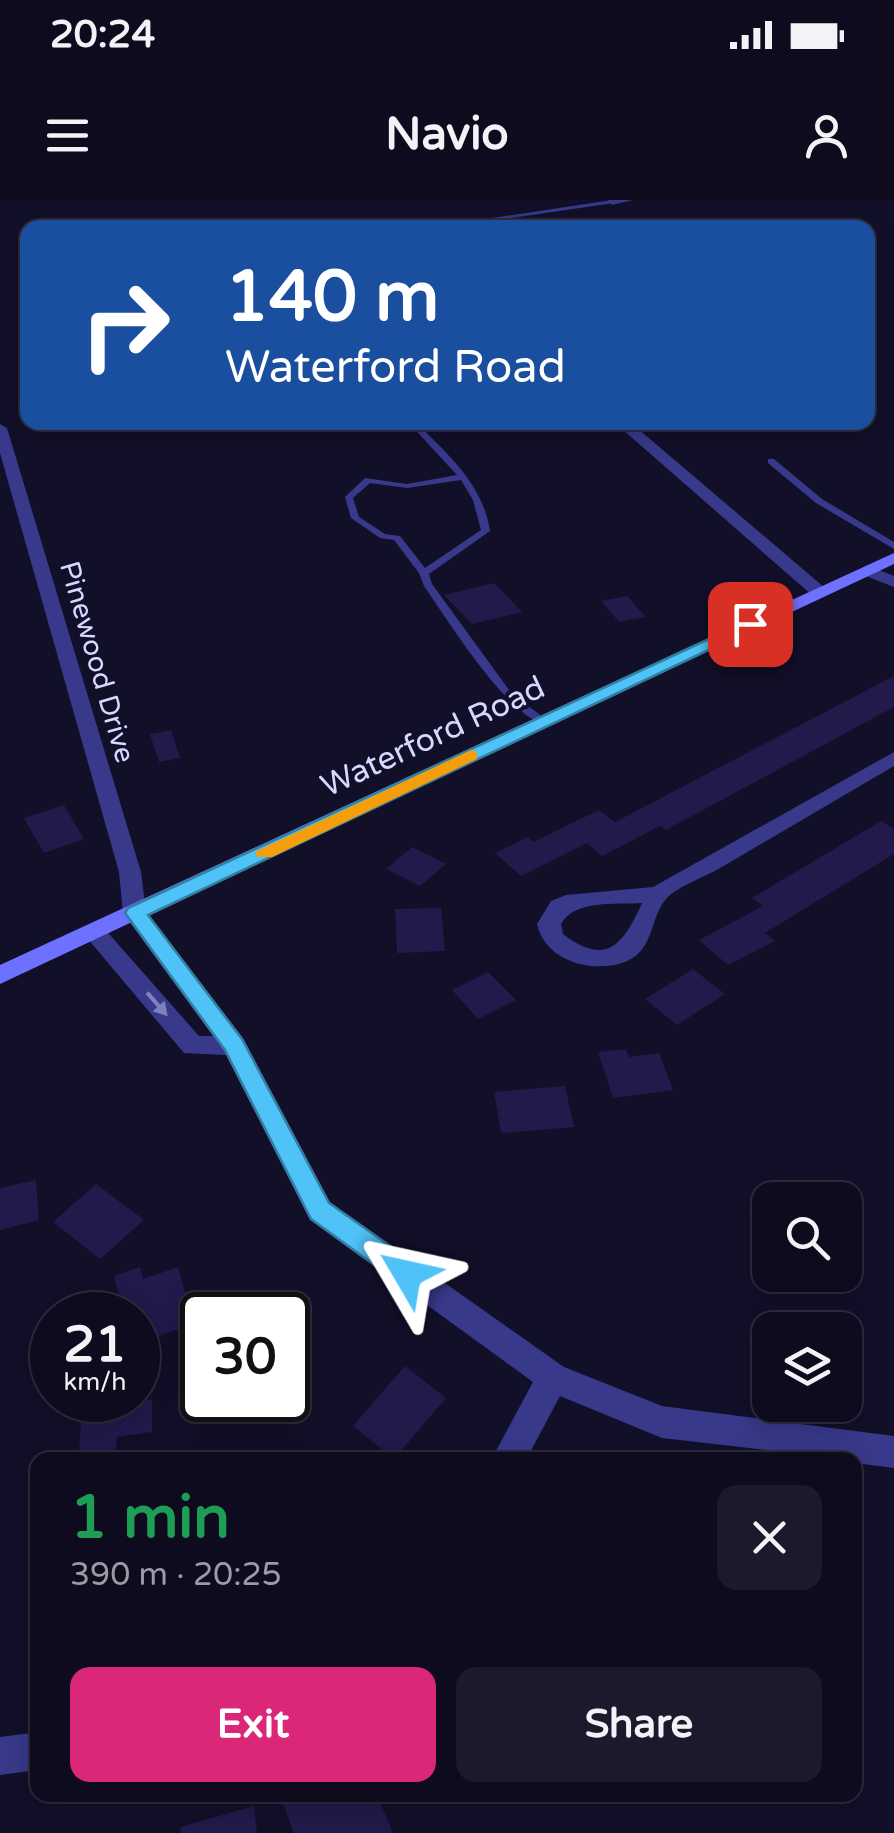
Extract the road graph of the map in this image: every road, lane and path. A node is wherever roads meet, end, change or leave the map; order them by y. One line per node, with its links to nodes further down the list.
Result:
1 (628, 200): 2 (street)
2 (612, 202): 3 (lane)
3 (485, 220)
4 (0, 428): 17 (street, Pinewood Drive)
5 (419, 430): 8 (lane)
6 (630, 430): 13 (street)
7 (771, 461): 9 (lane)
8 (461, 477): 11 (lane); 11 (lane)
9 (892, 557): 10 (main road, Waterford Road)
10 (867, 570): 12 (street); 13 (main road, Waterford Road)
11 (424, 573): 14 (lane)
12 (894, 582)
13 (819, 592): 14 (main road, Waterford Road)
14 (542, 722): 17 (main road, Waterford Road)
15 (894, 758): 16 (street)
16 (658, 894)
17 (135, 913): 18 (main road, Waterford Road); 20 (street)
18 (94, 932): 19 (main road, Waterford Road); 20 (street, one-way to 20)
19 (0, 976)
20 (234, 1045): 21 (street)
21 (553, 1378): 22 (street); 23 (street)
22 (512, 1452)
23 (894, 1452)
24 (30, 1752): 25 (street)
25 (0, 1756)

